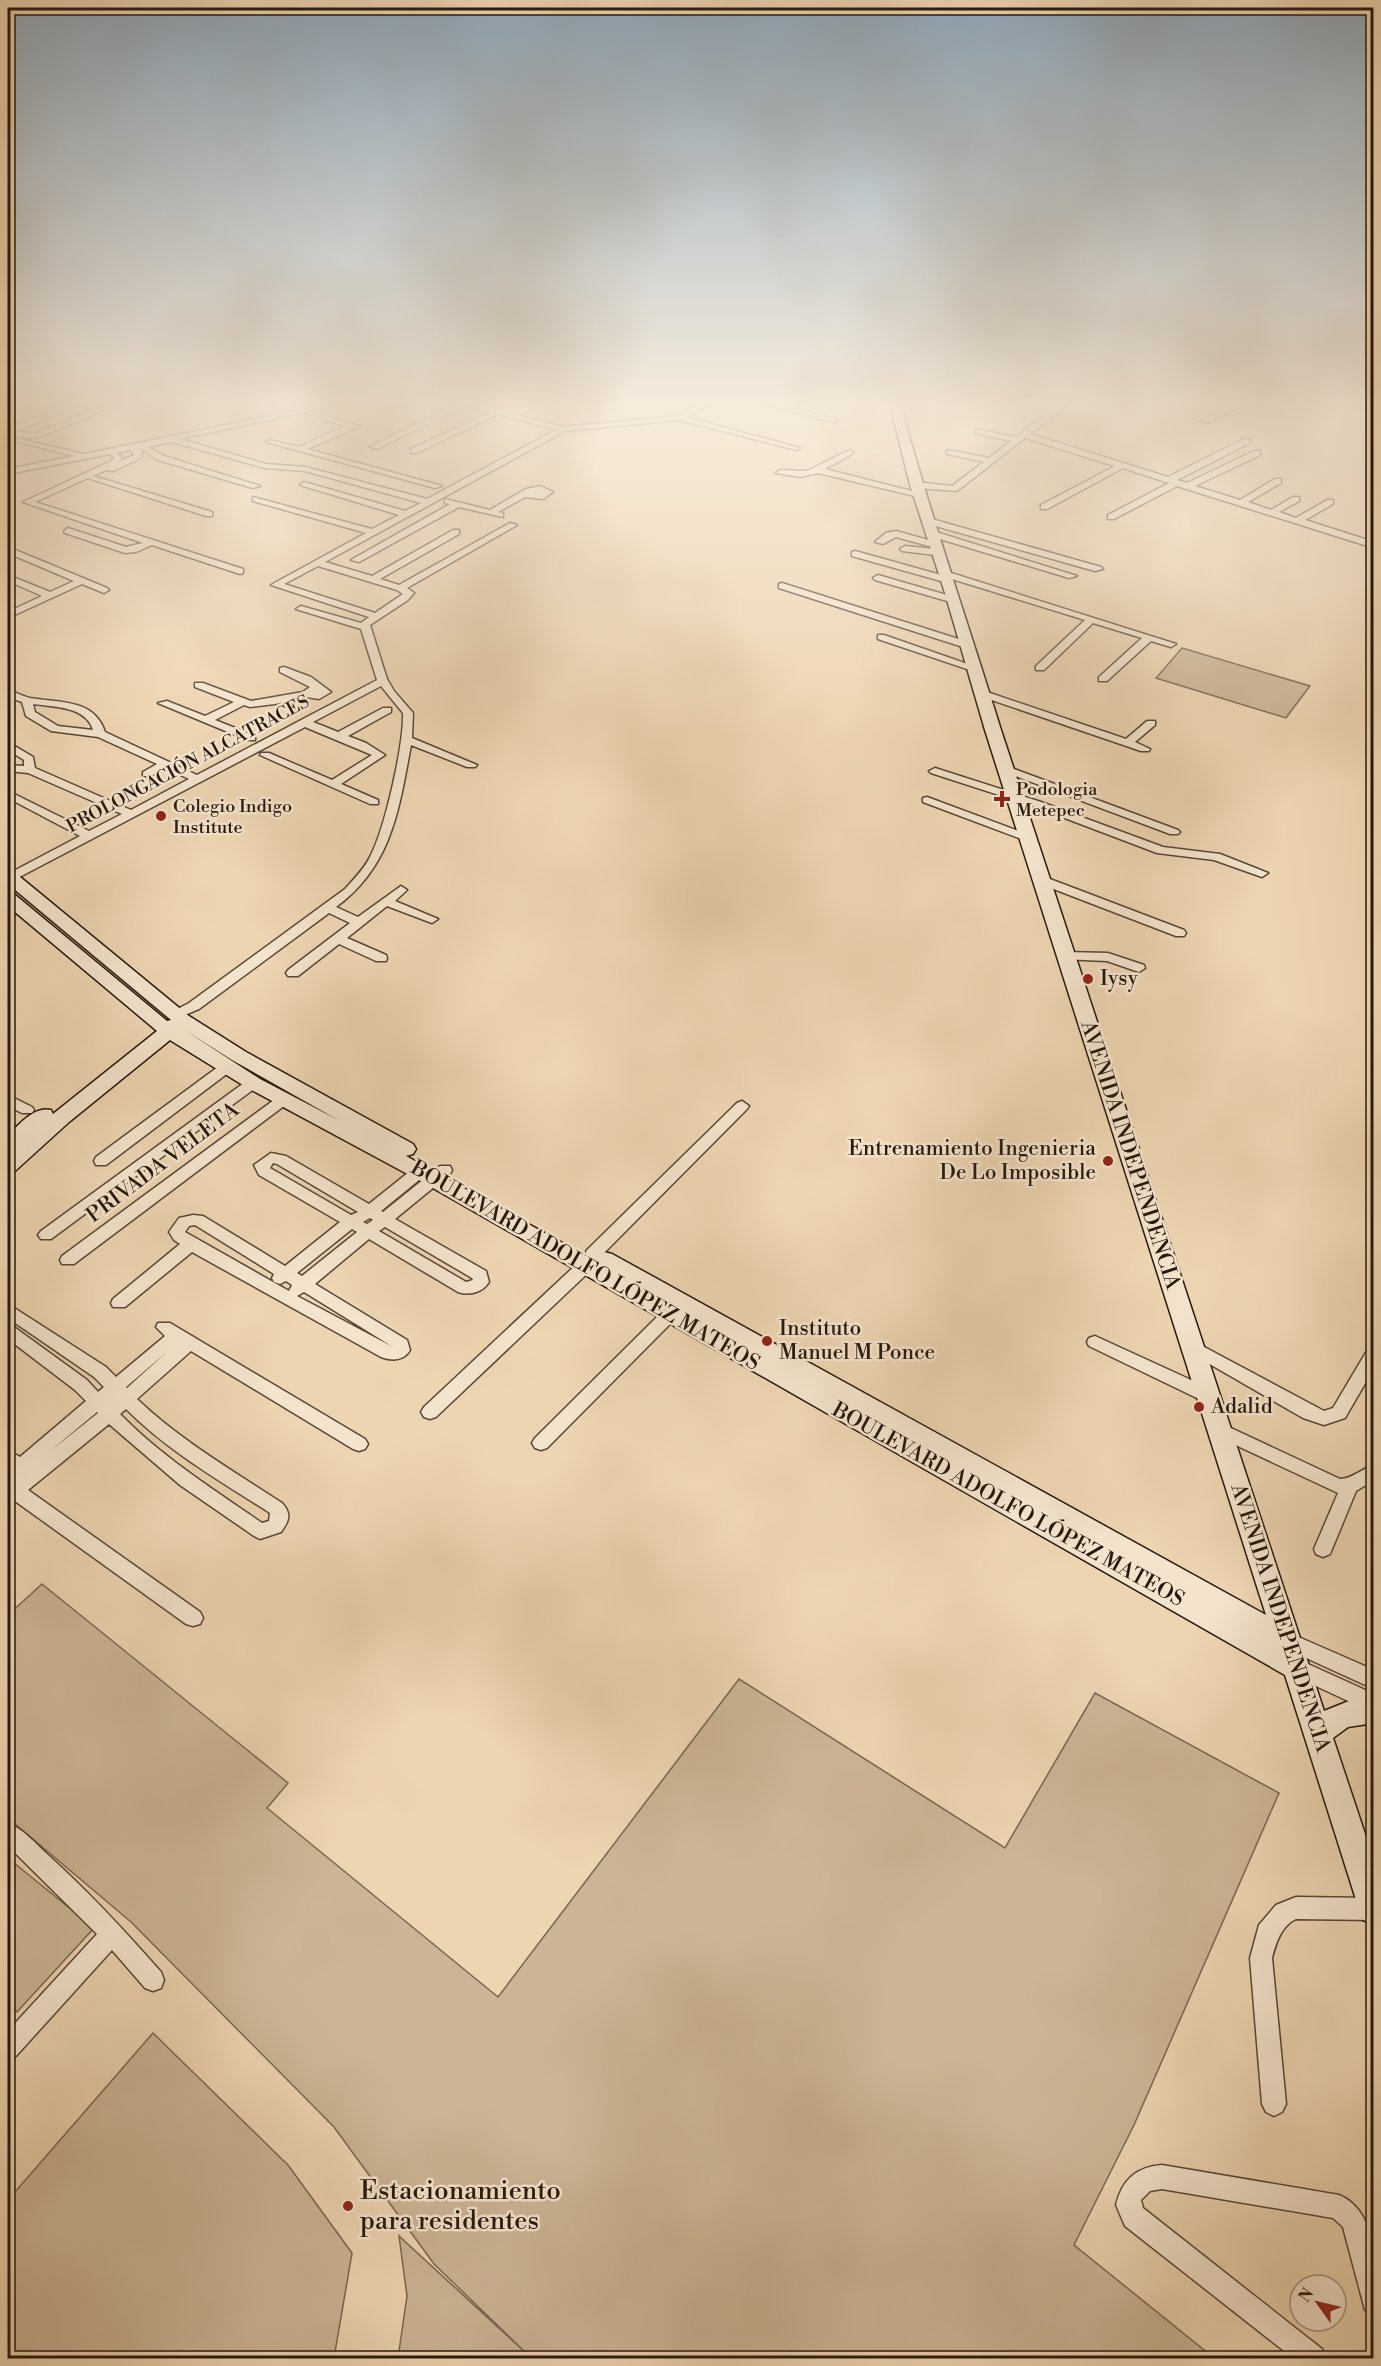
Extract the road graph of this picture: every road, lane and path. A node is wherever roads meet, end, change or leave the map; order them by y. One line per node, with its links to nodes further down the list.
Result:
1 (51, 510): 20 (street)
2 (197, 510): 16 (street)
3 (297, 510): 23 (street)
4 (393, 510): 17 (street)
5 (413, 510): 17 (street)
6 (446, 510): 22 (street)
7 (481, 510): 14 (street)
8 (495, 510): 14 (street)
9 (924, 510): 25 (street, AVENIDA INDEPENDENCIA)
10 (1123, 510): 18 (street)
11 (1265, 510): 15 (street)
12 (1276, 510): 15 (street)
13 (1315, 510): 19 (street)
14 (490, 513): 43 (street)
15 (1272, 513): 19 (street)
16 (209, 514)
17 (406, 514): 21 (street)
18 (1111, 517)
19 (1297, 520): 28 (street)
20 (84, 522): 27 (street); 27 (street)
21 (389, 524): 22 (street); 23 (street)
22 (411, 530): 32 (street)
23 (374, 532): 33 (street)
24 (456, 532): 40 (street)
25 (934, 538): 26 (street); 29 (street); 34 (street); 36 (street); 37 (street, AVENIDA INDEPENDENCIA)
26 (880, 542)
27 (150, 543): 35 (street)
28 (1374, 545)
29 (905, 549)
30 (8, 550): 41 (street)
31 (855, 554): 37 (street)
32 (356, 560)
33 (318, 563): 40 (street); 49 (street)
34 (1098, 569)
35 (240, 571)
36 (1072, 576)
37 (946, 577): 46 (street, AVENIDA INDEPENDENCIA); 50 (street)
38 (8, 578): 45 (street)
39 (878, 578): 46 (street)
40 (372, 580): 43 (street)
41 (82, 581): 44 (street); 45 (street)
42 (782, 586): 55 (street)
43 (400, 588): 49 (street)
44 (104, 590)
45 (50, 596): 48 (street)
46 (954, 600): 55 (street, AVENIDA INDEPENDENCIA)
47 (301, 609): 51 (street)
48 (8, 615)
49 (374, 616): 51 (street)
50 (1092, 619): 53 (street); 57 (street)
51 (365, 627): 60 (street)
52 (881, 638): 56 (street)
53 (1149, 638): 54 (street); 59 (street)
54 (1171, 644)
55 (967, 645): 56 (street, AVENIDA INDEPENDENCIA)
56 (974, 668): 64 (street, AVENIDA INDEPENDENCIA)
57 (1040, 668)
58 (284, 670): 62 (street)
59 (1103, 679)
60 (383, 681): 68 (street, PROLONGACIÓN ALCATRACES); 76 (street)
61 (200, 685): 67 (street)
62 (321, 691): 67 (street); 68 (street)
63 (8, 693): 65 (street)
64 (981, 693): 77 (street); 84 (street, AVENIDA INDEPENDENCIA)
65 (27, 701): 73 (street); 73 (street)
66 (163, 702): 70 (street)
67 (242, 702): 70 (street)
68 (343, 702): 71 (street, PROLONGACIÓN ALCATRACES)
69 (387, 710): 74 (street)
70 (206, 720): 75 (street)
71 (305, 723): 74 (street); 88 (street, PROLONGACIÓN ALCATRACES)
72 (1151, 723): 77 (street)
73 (100, 734): 81 (street)
74 (339, 736): 89 (street)
75 (252, 738)
76 (406, 739): 82 (street); 103 (street)
77 (1127, 743): 79 (street)
78 (8, 745): 85 (street)
79 (1145, 749)
80 (265, 755): 89 (street)
81 (166, 764): 87 (street); 88 (street)
82 (471, 765)
83 (8, 768): 85 (street)
84 (1006, 769): 91 (street, AVENIDA INDEPENDENCIA); 95 (street)
85 (30, 770): 94 (street)
86 (935, 771): 91 (street)
87 (147, 774)
88 (198, 779): 94 (street, PROLONGACIÓN ALCATRACES)
89 (333, 784): 93 (street)
90 (8, 794): 96 (street)
91 (1015, 798): 97 (street, AVENIDA INDEPENDENCIA); 98 (street)
92 (927, 800): 97 (street)
93 (374, 802)
94 (131, 814): 96 (street, PROLONGACIÓN ALCATRACES)
95 (1174, 832)
96 (89, 836): 100 (street, PROLONGACIÓN ALCATRACES)
97 (1028, 838): 99 (street, AVENIDA INDEPENDENCIA)
98 (1262, 873)
99 (1042, 880): 106 (street); 108 (street, AVENIDA INDEPENDENCIA)
100 (8, 884): 112 (street, BOULEVARD ADOLFO LÓPEZ MATEOS)
101 (402, 890): 102 (street)
102 (387, 902): 104 (street); 105 (street)
103 (328, 908): 105 (street); 112 (street)
104 (432, 919)
105 (360, 923): 107 (street)
106 (1180, 933)
107 (339, 939): 109 (street); 111 (street)
108 (1066, 956): 110 (street); 139 (street, AVENIDA INDEPENDENCIA)
109 (381, 958)
110 (1139, 968)
111 (293, 973)
112 (176, 1019): 113 (street, BOULEVARD ADOLFO LÓPEZ MATEOS); 119 (street); 121 (street); 122 (street, BOULEVARD ADOLFO LÓPEZ MATEOS)
113 (227, 1067): 114 (street, BOULEVARD ADOLFO LÓPEZ MATEOS); 120 (street)
114 (253, 1083): 116 (street, BOULEVARD ADOLFO LÓPEZ MATEOS); 126 (street)
115 (8, 1100): 118 (street)
116 (283, 1100): 122 (street, BOULEVARD ADOLFO LÓPEZ MATEOS); 128 (street, PRIVADA VELETA)
117 (742, 1106): 129 (street)
118 (27, 1110)
119 (8, 1145)
120 (101, 1161)
121 (8, 1166)
122 (432, 1174): 123 (street); 129 (street, BOULEVARD ADOLFO LÓPEZ MATEOS)
123 (377, 1216): 124 (street); 124 (street); 125 (street); 125 (street)
124 (351, 1222): 125 (street); 130 (street)
125 (368, 1232): 131 (street)
126 (46, 1235)
127 (191, 1244): 130 (street); 132 (street); 134 (street)
128 (68, 1260)
129 (589, 1260): 136 (street, BOULEVARD ADOLFO LÓPEZ MATEOS); 144 (street); 155 (street, BOULEVARD ADOLFO LÓPEZ MATEOS)
130 (286, 1274): 131 (street); 132 (street)
131 (303, 1285): 133 (street); 133 (street)
132 (268, 1288): 133 (street)
133 (287, 1298)
134 (118, 1303)
135 (8, 1310): 141 (street)
136 (670, 1314): 146 (street); 156 (street, BOULEVARD ADOLFO LÓPEZ MATEOS)
137 (8, 1331): 143 (street)
138 (1095, 1342): 142 (street)
139 (1193, 1347): 140 (street); 142 (street, AVENIDA INDEPENDENCIA)
140 (1374, 1353)
141 (121, 1393): 143 (street); 147 (street); 148 (street)
142 (1207, 1395): 145 (street, AVENIDA INDEPENDENCIA)
143 (104, 1408): 150 (street); 151 (street)
144 (430, 1412)
145 (1218, 1429): 152 (street); 155 (street, AVENIDA INDEPENDENCIA)
146 (541, 1443)
147 (359, 1444)
148 (206, 1463): 151 (street); 151 (street)
149 (1374, 1472): 152 (street)
150 (15, 1476): 154 (street)
151 (186, 1480)
152 (1349, 1487): 153 (street)
153 (1323, 1549)
154 (193, 1618)
155 (1287, 1640): 156 (street, AVENIDA INDEPENDENCIA); 157 (street, BOULEVARD ADOLFO LÓPEZ MATEOS)
156 (1297, 1668): 158 (street, BOULEVARD ADOLFO LÓPEZ MATEOS); 160 (street, AVENIDA INDEPENDENCIA)
157 (1374, 1680)
158 (1374, 1704)
159 (1374, 1710): 160 (street)
160 (1318, 1734): 162 (street, AVENIDA INDEPENDENCIA)
161 (8, 1833): 163 (street)
162 (1374, 1909): 166 (street)
163 (113, 1932): 164 (street); 165 (street)
164 (153, 1980)
165 (8, 2048)
166 (1274, 2104)
167 (1374, 2301): 168 (street)
168 (1313, 2358)

